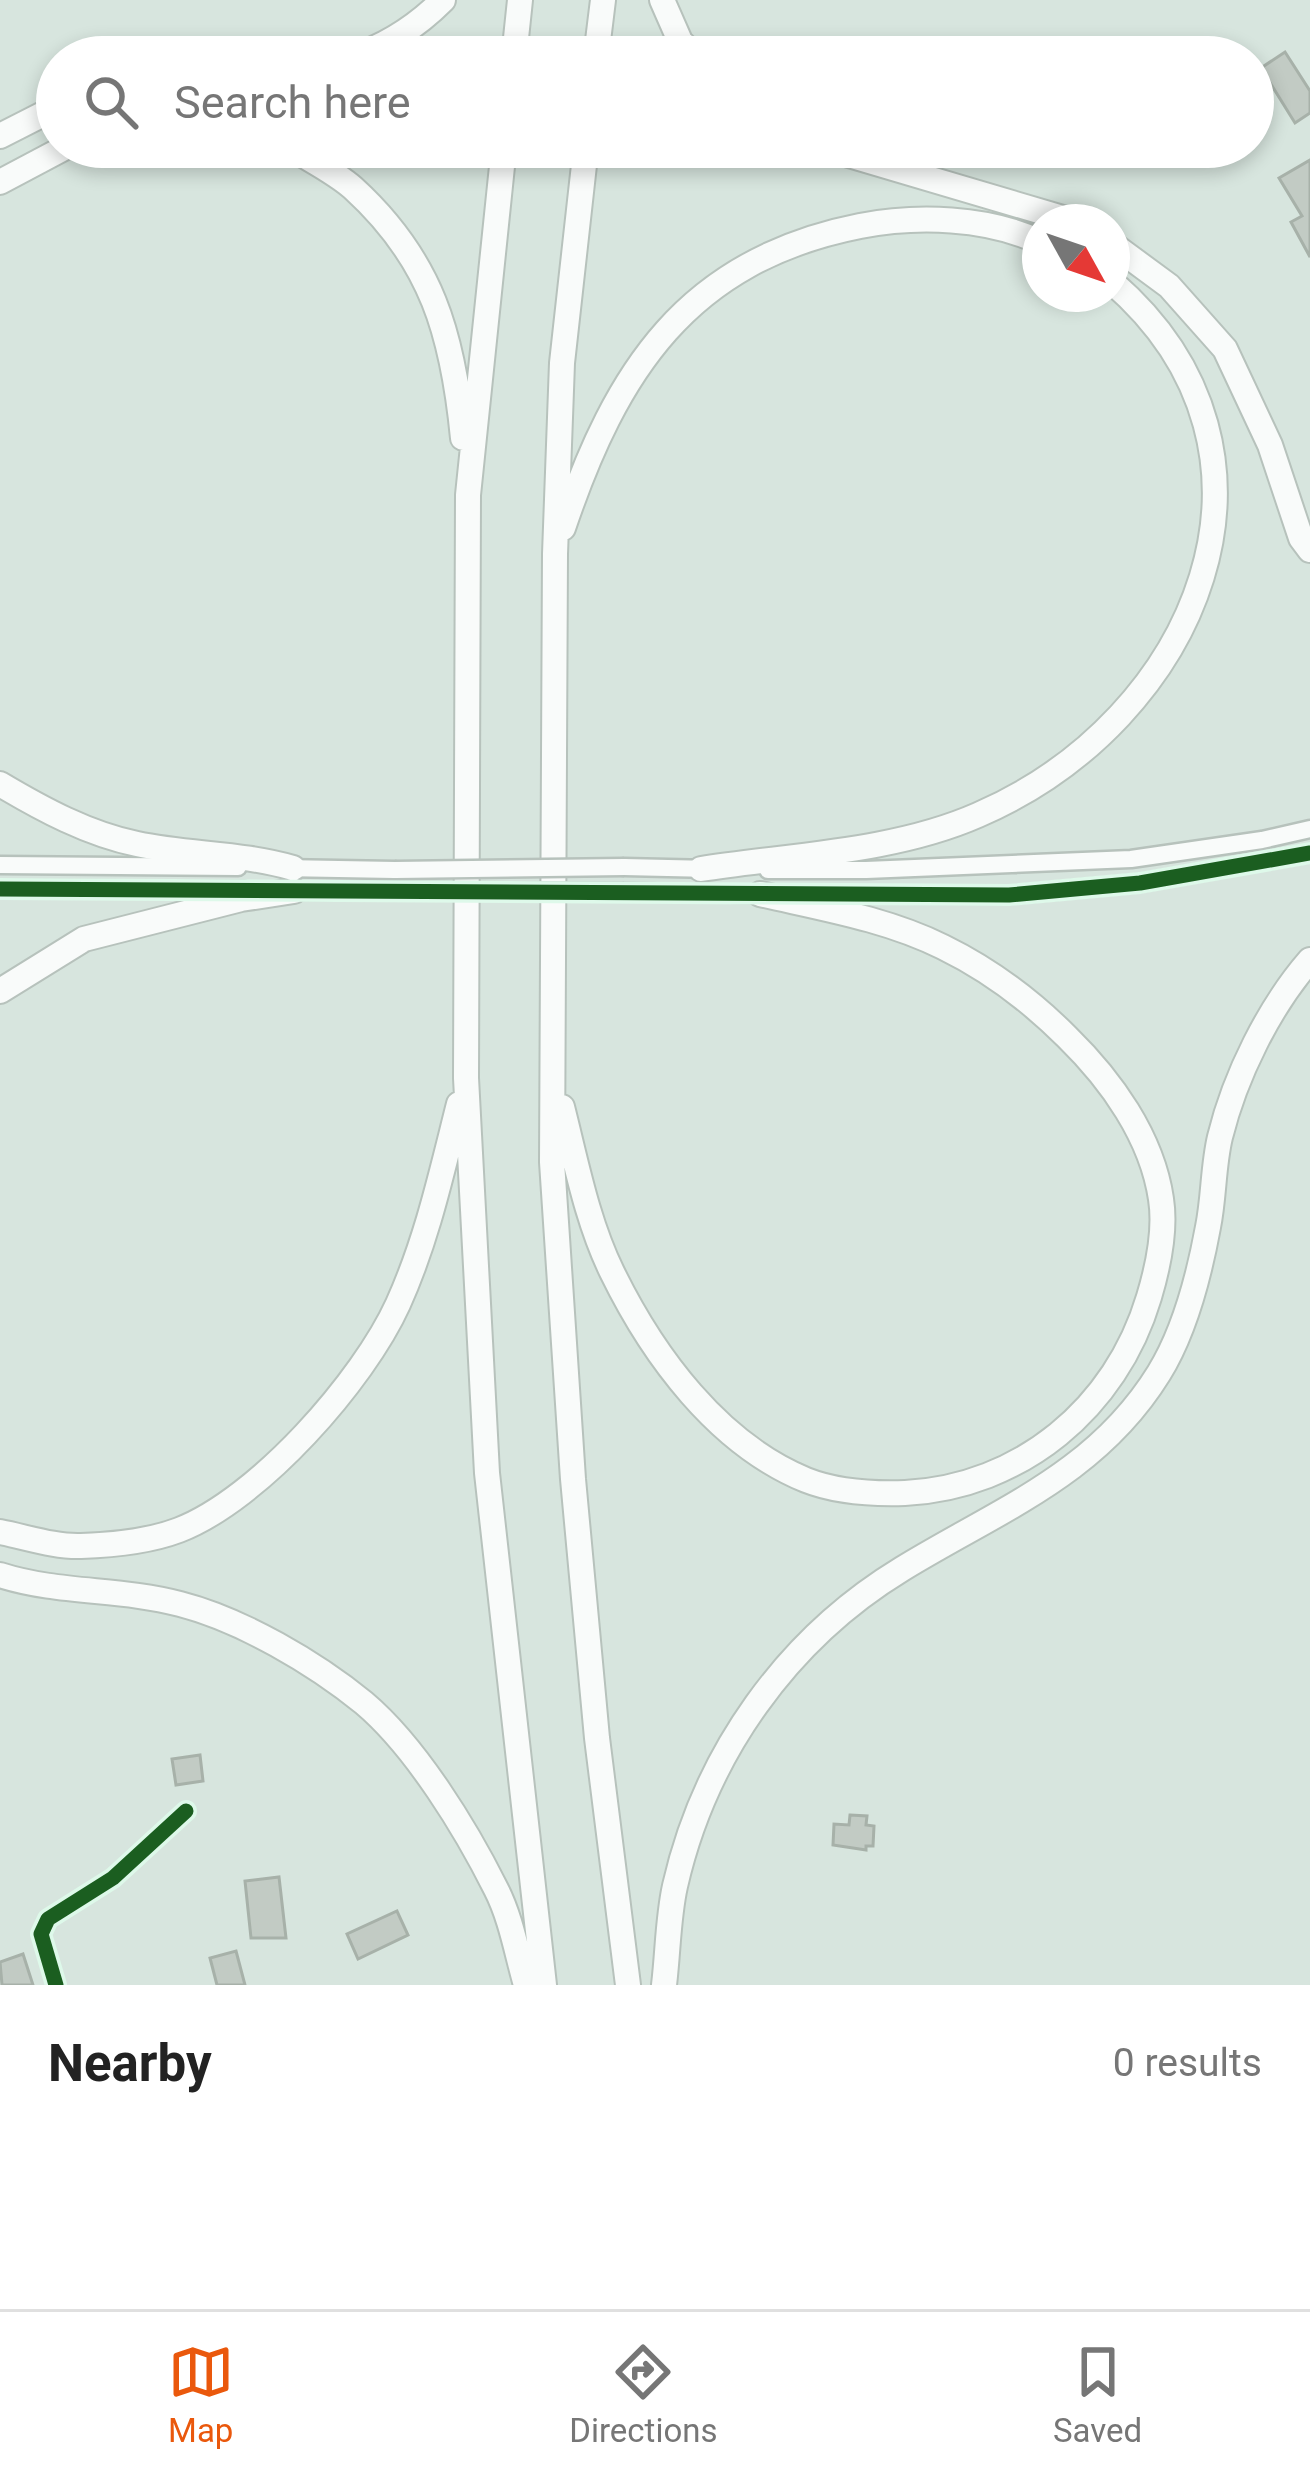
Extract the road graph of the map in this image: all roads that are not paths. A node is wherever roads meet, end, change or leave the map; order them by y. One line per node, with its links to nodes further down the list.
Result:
1 (442, 0): 5 (highway)
2 (520, 0): 6 (highway)
3 (603, 0): 7 (highway)
4 (662, 0): 8 (highway)
5 (397, 36)
6 (516, 36)
7 (599, 36)
8 (678, 36)
9 (36, 118): 10 (highway)
10 (0, 136)
11 (36, 163): 16 (highway)
12 (323, 168): 22 (highway)
13 (502, 168): 22 (highway)
14 (584, 168): 25 (highway)
15 (893, 168): 17 (highway)
16 (0, 182)
17 (1022, 206)
18 (1022, 234): 25 (highway)
19 (1130, 257): 24 (highway)
20 (1130, 297): 21 (highway)
21 (1235, 442)
22 (468, 495): 37 (highway)
23 (1234, 543): 30 (highway)
24 (1310, 550)
25 (555, 554): 36 (highway)
26 (0, 784): 31 (highway)
27 (1310, 829): 30 (street)
28 (1310, 853): 33 (street)
29 (0, 865): 31 (street)
30 (701, 869): 31 (street, bridge)
31 (294, 879): 32 (street); 33 (street, bridge); 35 (highway)
32 (0, 889)
33 (760, 894): 36 (highway)
34 (1310, 960): 45 (highway)
35 (0, 991)
36 (551, 1067): 44 (highway)
37 (466, 1078): 38 (highway); 43 (highway)
38 (0, 1532)
39 (0, 1575): 42 (highway)
40 (186, 1811): 41 (street)
41 (56, 1985)
42 (526, 1985)
43 (544, 1985)
44 (628, 1985)
45 (664, 1985)

